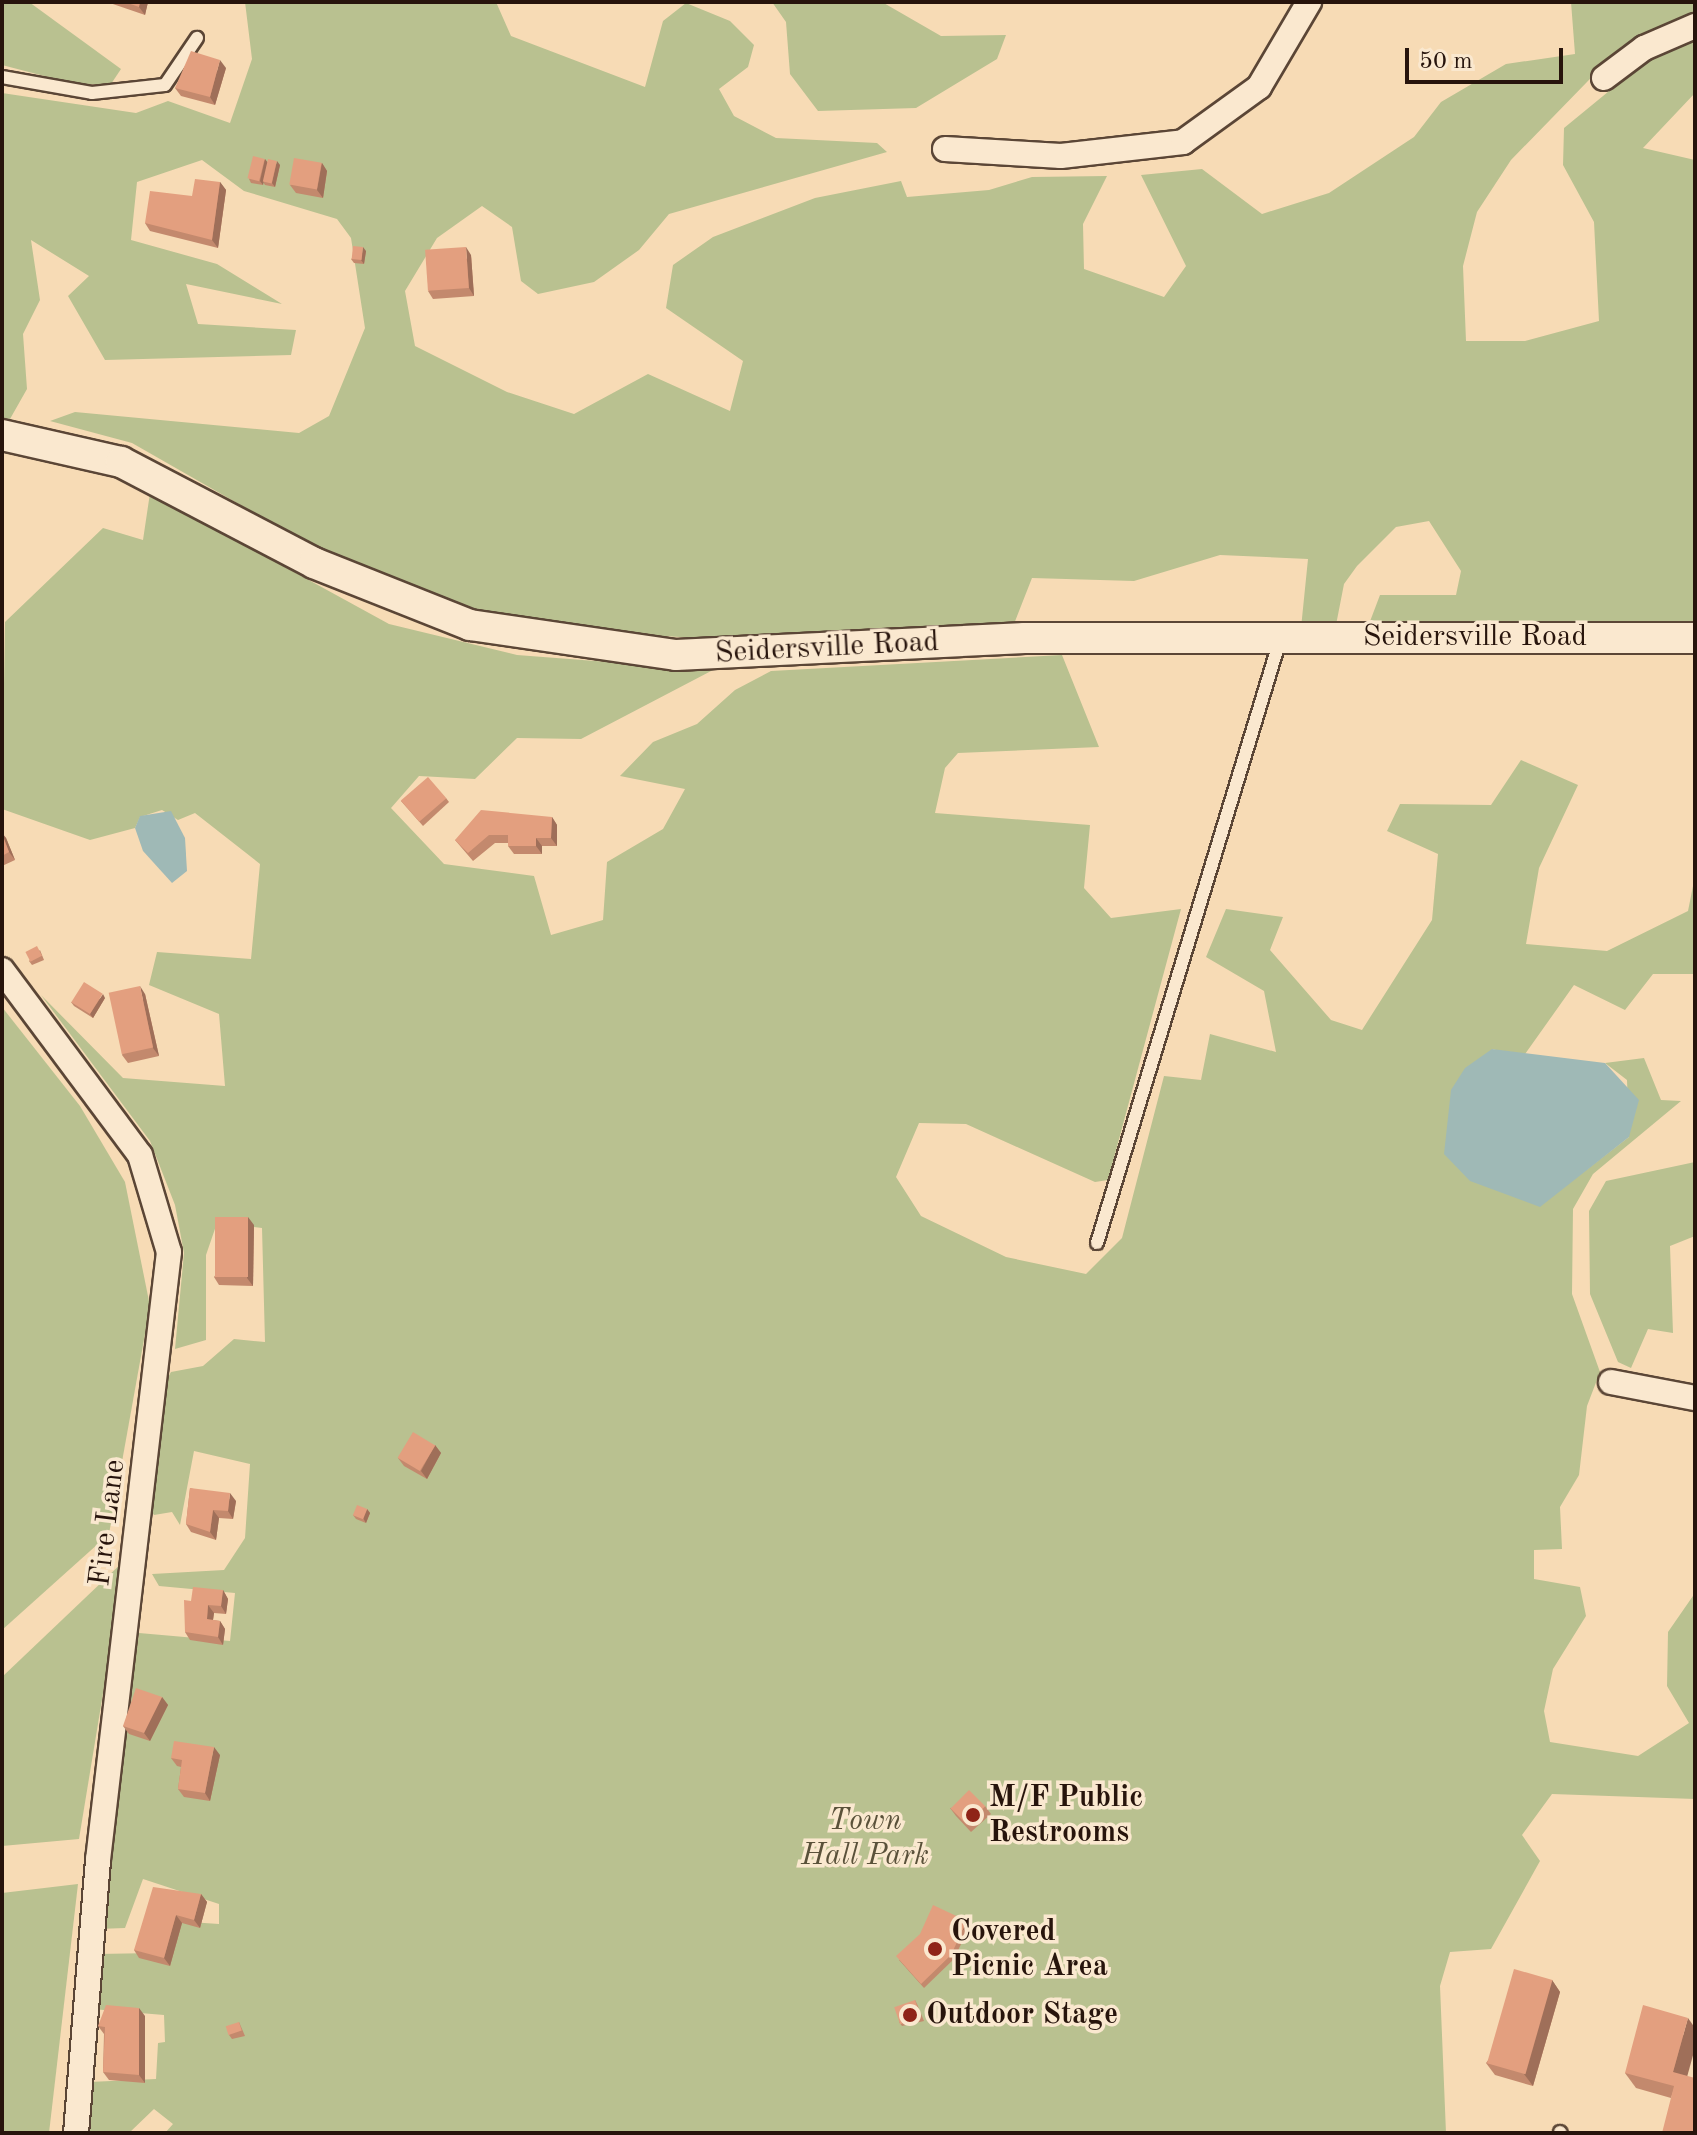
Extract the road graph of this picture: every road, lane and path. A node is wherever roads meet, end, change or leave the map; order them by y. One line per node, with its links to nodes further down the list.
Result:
1 (1309, 2): 6 (street)
2 (1695, 26): 5 (street)
3 (197, 38): 4 (lane)
4 (2, 77)
5 (1604, 78)
6 (945, 149)
7 (2, 435): 8 (street, Seidersville Road)
8 (1281, 637): 9 (street, Seidersville Road); 11 (lane)
9 (1695, 638)
10 (2, 970): 14 (street, Fire Lane)
11 (1097, 1243)
12 (1611, 1382): 13 (street)
13 (1695, 1398)
14 (76, 2133)

